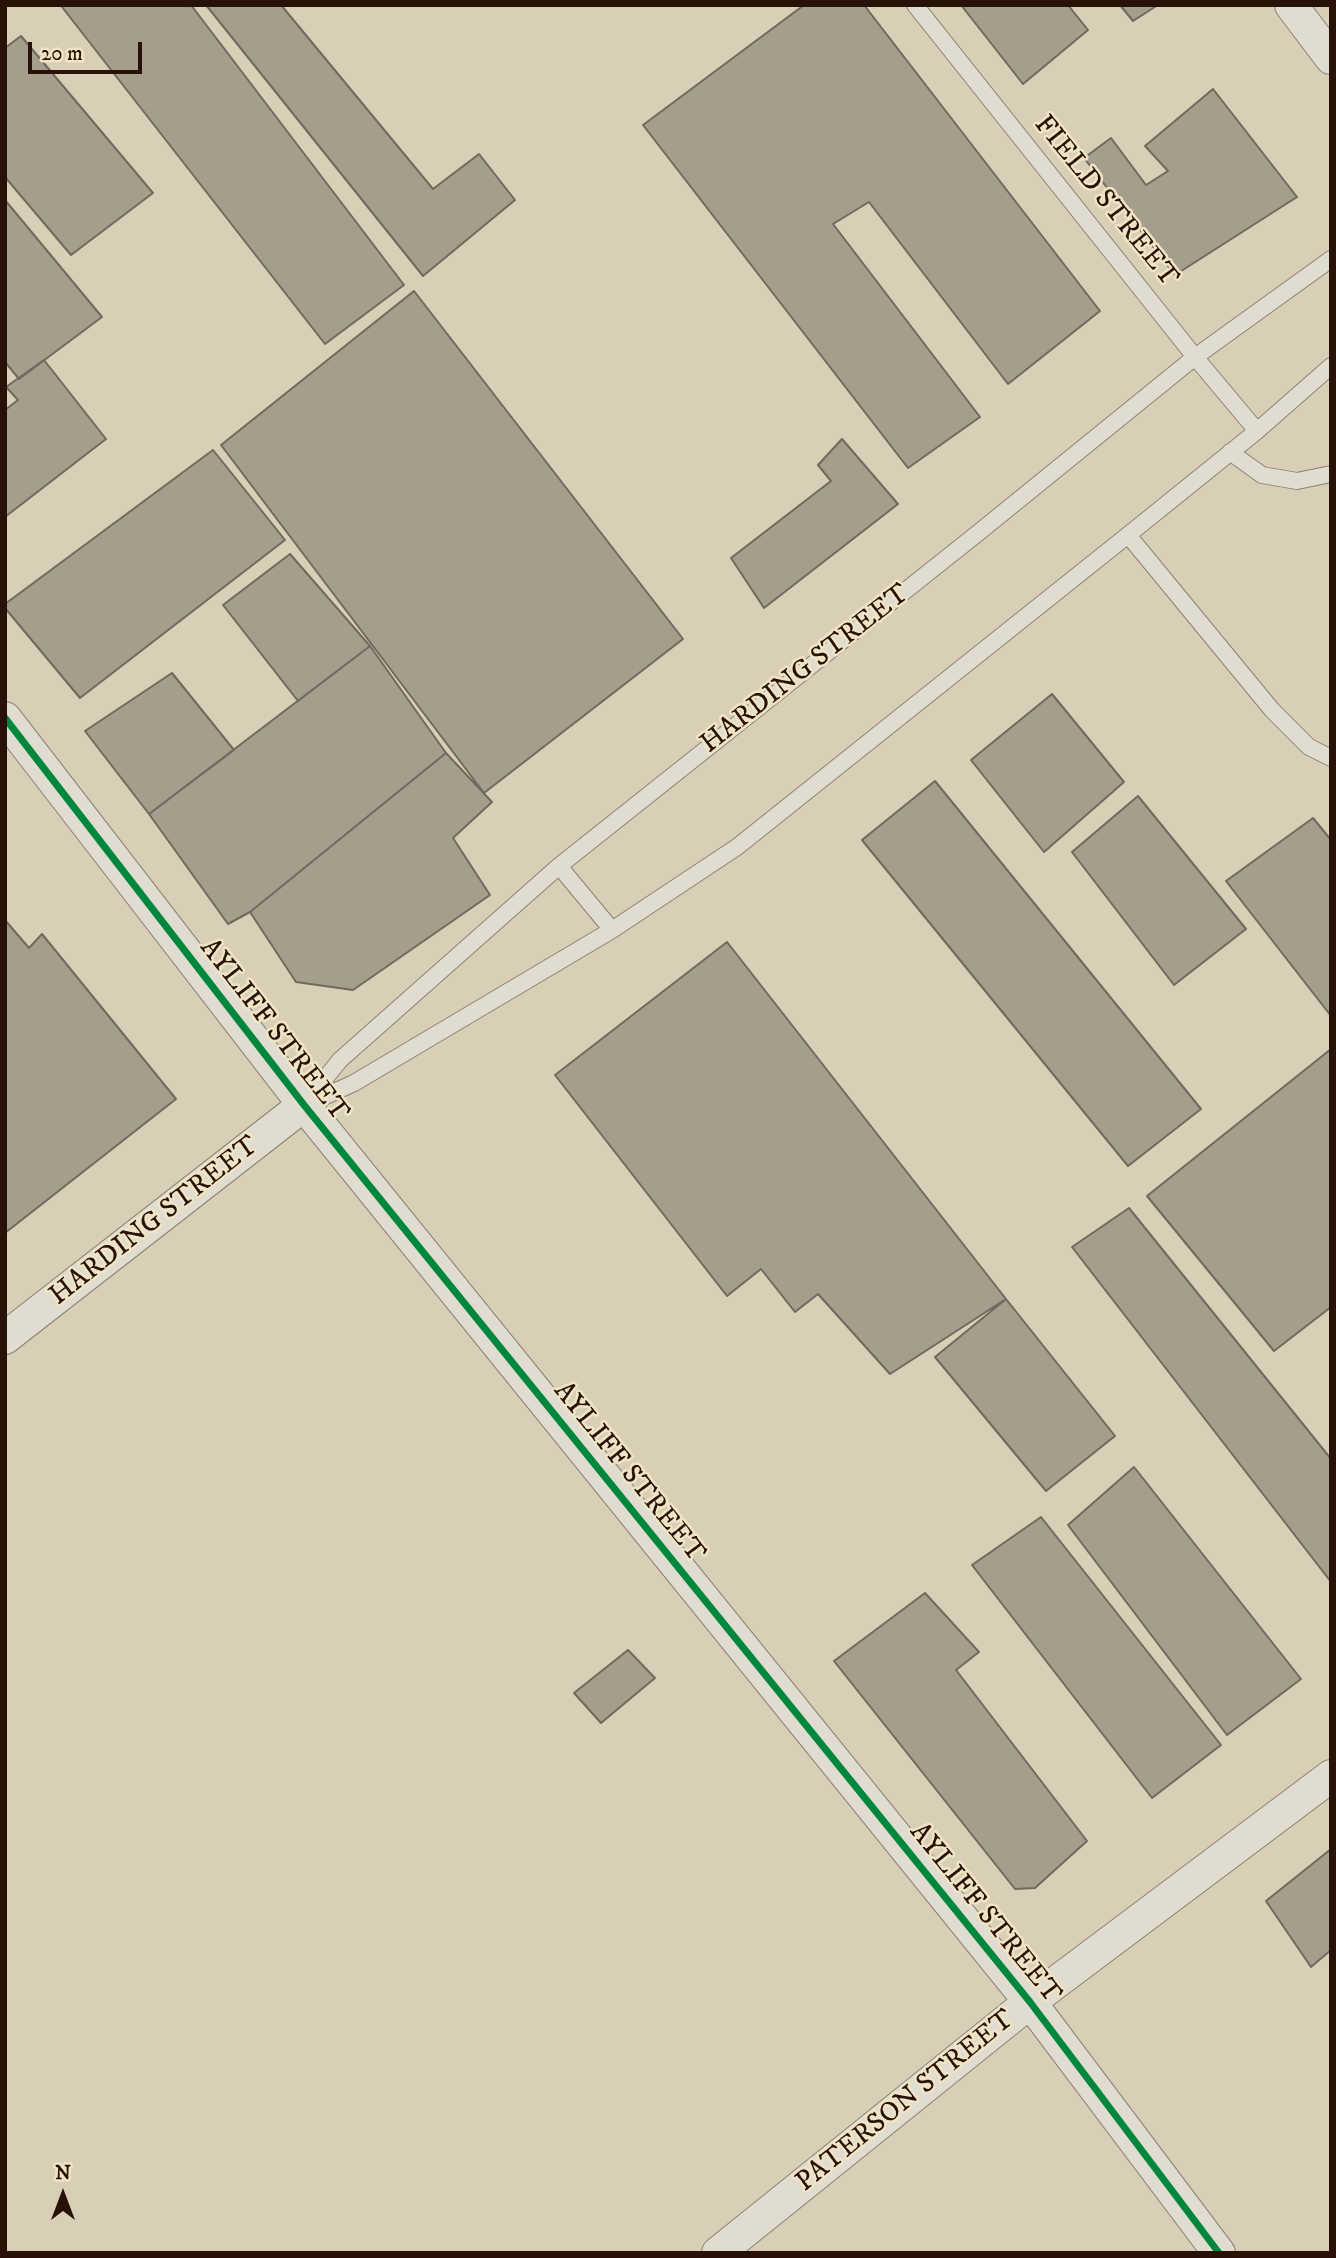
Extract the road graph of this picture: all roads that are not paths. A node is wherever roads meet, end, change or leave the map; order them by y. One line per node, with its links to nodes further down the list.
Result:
1 (915, 5): 5 (lane, FIELD STREET)
2 (1291, 5): 3 (street)
3 (1331, 58)
4 (1331, 259): 5 (lane, HARDING STREET)
5 (1195, 357): 7 (lane, FIELD STREET); 13 (lane, HARDING STREET)
6 (1331, 366): 7 (lane, HARDING STREET)
7 (1257, 430): 8 (lane, HARDING STREET)
8 (1230, 452): 9 (lane); 10 (lane, HARDING STREET)
9 (1331, 474)
10 (1128, 535): 12 (lane); 14 (lane, HARDING STREET)
11 (5, 718): 15 (street, AYLIFF STREET)
12 (1331, 758)
13 (559, 866): 14 (lane); 15 (lane, HARDING STREET)
14 (612, 930): 15 (lane, HARDING STREET)
15 (304, 1105): 16 (street, HARDING STREET); 18 (street, AYLIFF STREET)
16 (5, 1338)
17 (1331, 1776): 18 (street, PATERSON STREET)
18 (1030, 2002): 19 (street, PATERSON STREET); 20 (street, AYLIFF STREET)
19 (718, 2253)
20 (1219, 2253)

